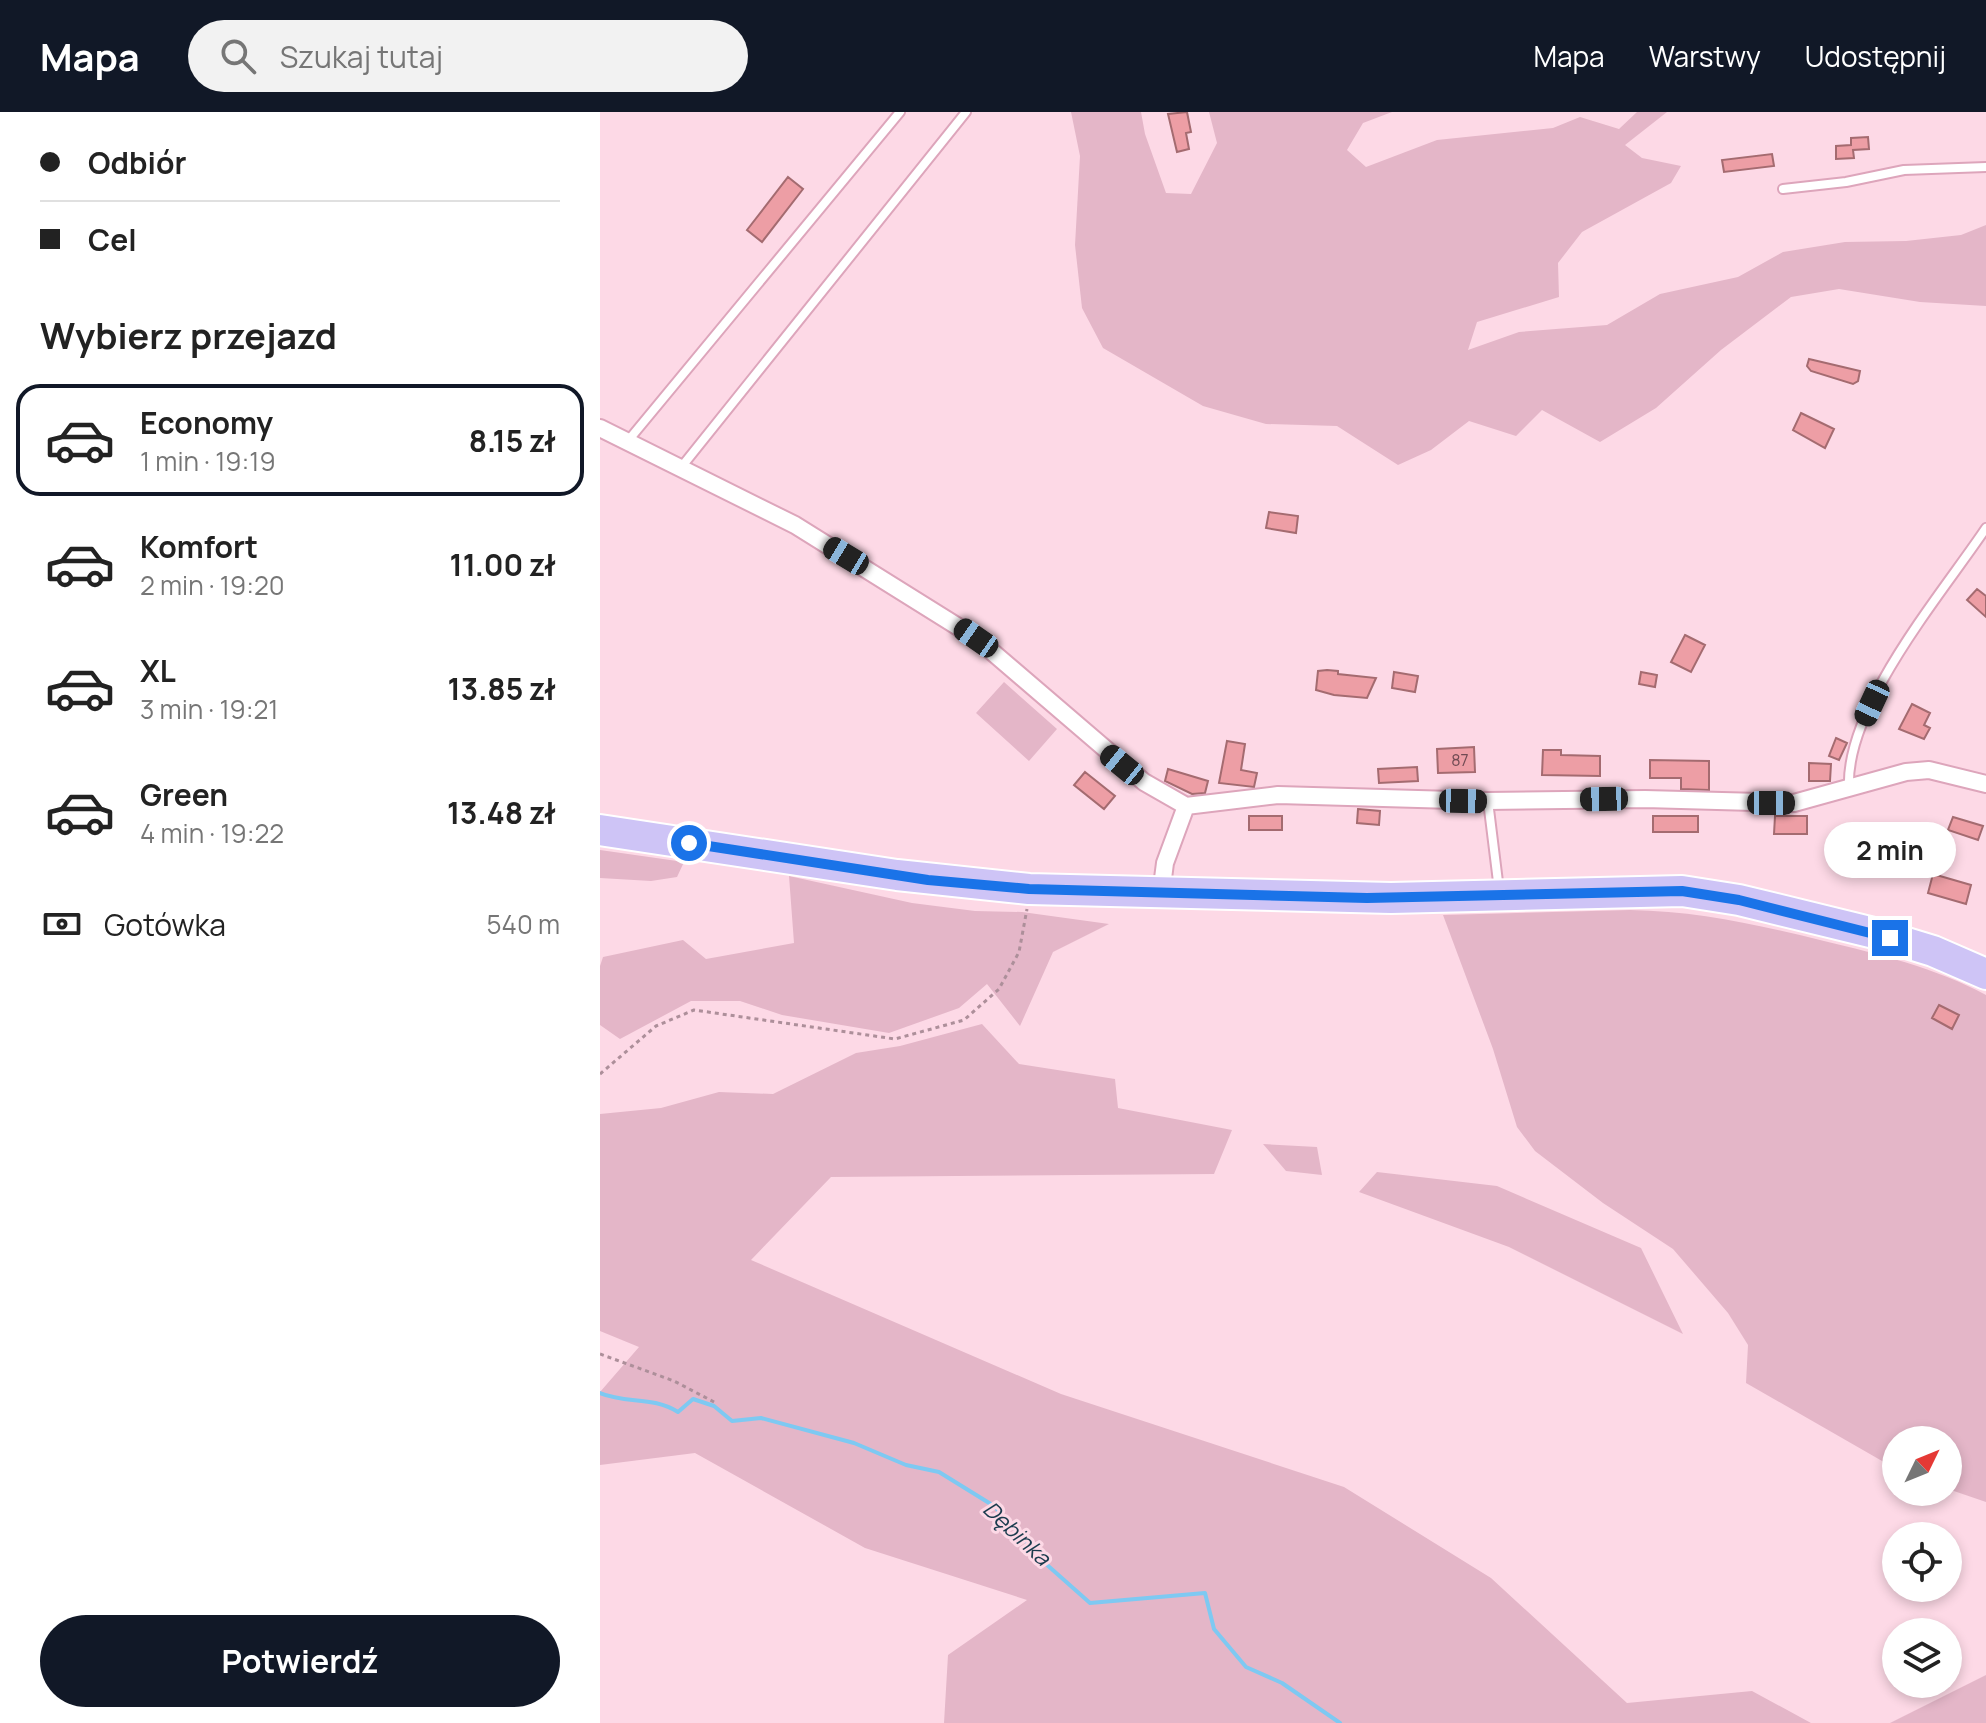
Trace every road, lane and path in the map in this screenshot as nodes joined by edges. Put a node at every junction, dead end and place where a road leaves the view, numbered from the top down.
1 (900, 112) edge
2 (966, 112) edge
3 (1986, 167) edge
4 (1783, 189) dead end
5 (600, 428) edge
6 (627, 442) junction
7 (679, 470) junction
8 (1986, 528) edge
9 (1986, 784) edge
10 (1849, 789) junction
11 (1488, 801) junction
12 (1186, 806) junction
13 (600, 830) edge
14 (1029, 889) junction
15 (1161, 894) junction
16 (1499, 895) junction
17 (1986, 974) edge
18 (600, 1074) edge
19 (600, 1354) edge
20 (716, 1403) dead end

1 - 6 lane
2 - 7 lane
3 - 4 lane
5 - 6 street
6 - 7 street
7 - 12 street
8 - 10 lane
9 - 10 street
10 - 11 street
11 - 12 street
11 - 16 lane
12 - 15 street
13 - 14 highway
14 - 15 highway
14 - 18 path
15 - 16 highway
16 - 17 highway
19 - 20 path

